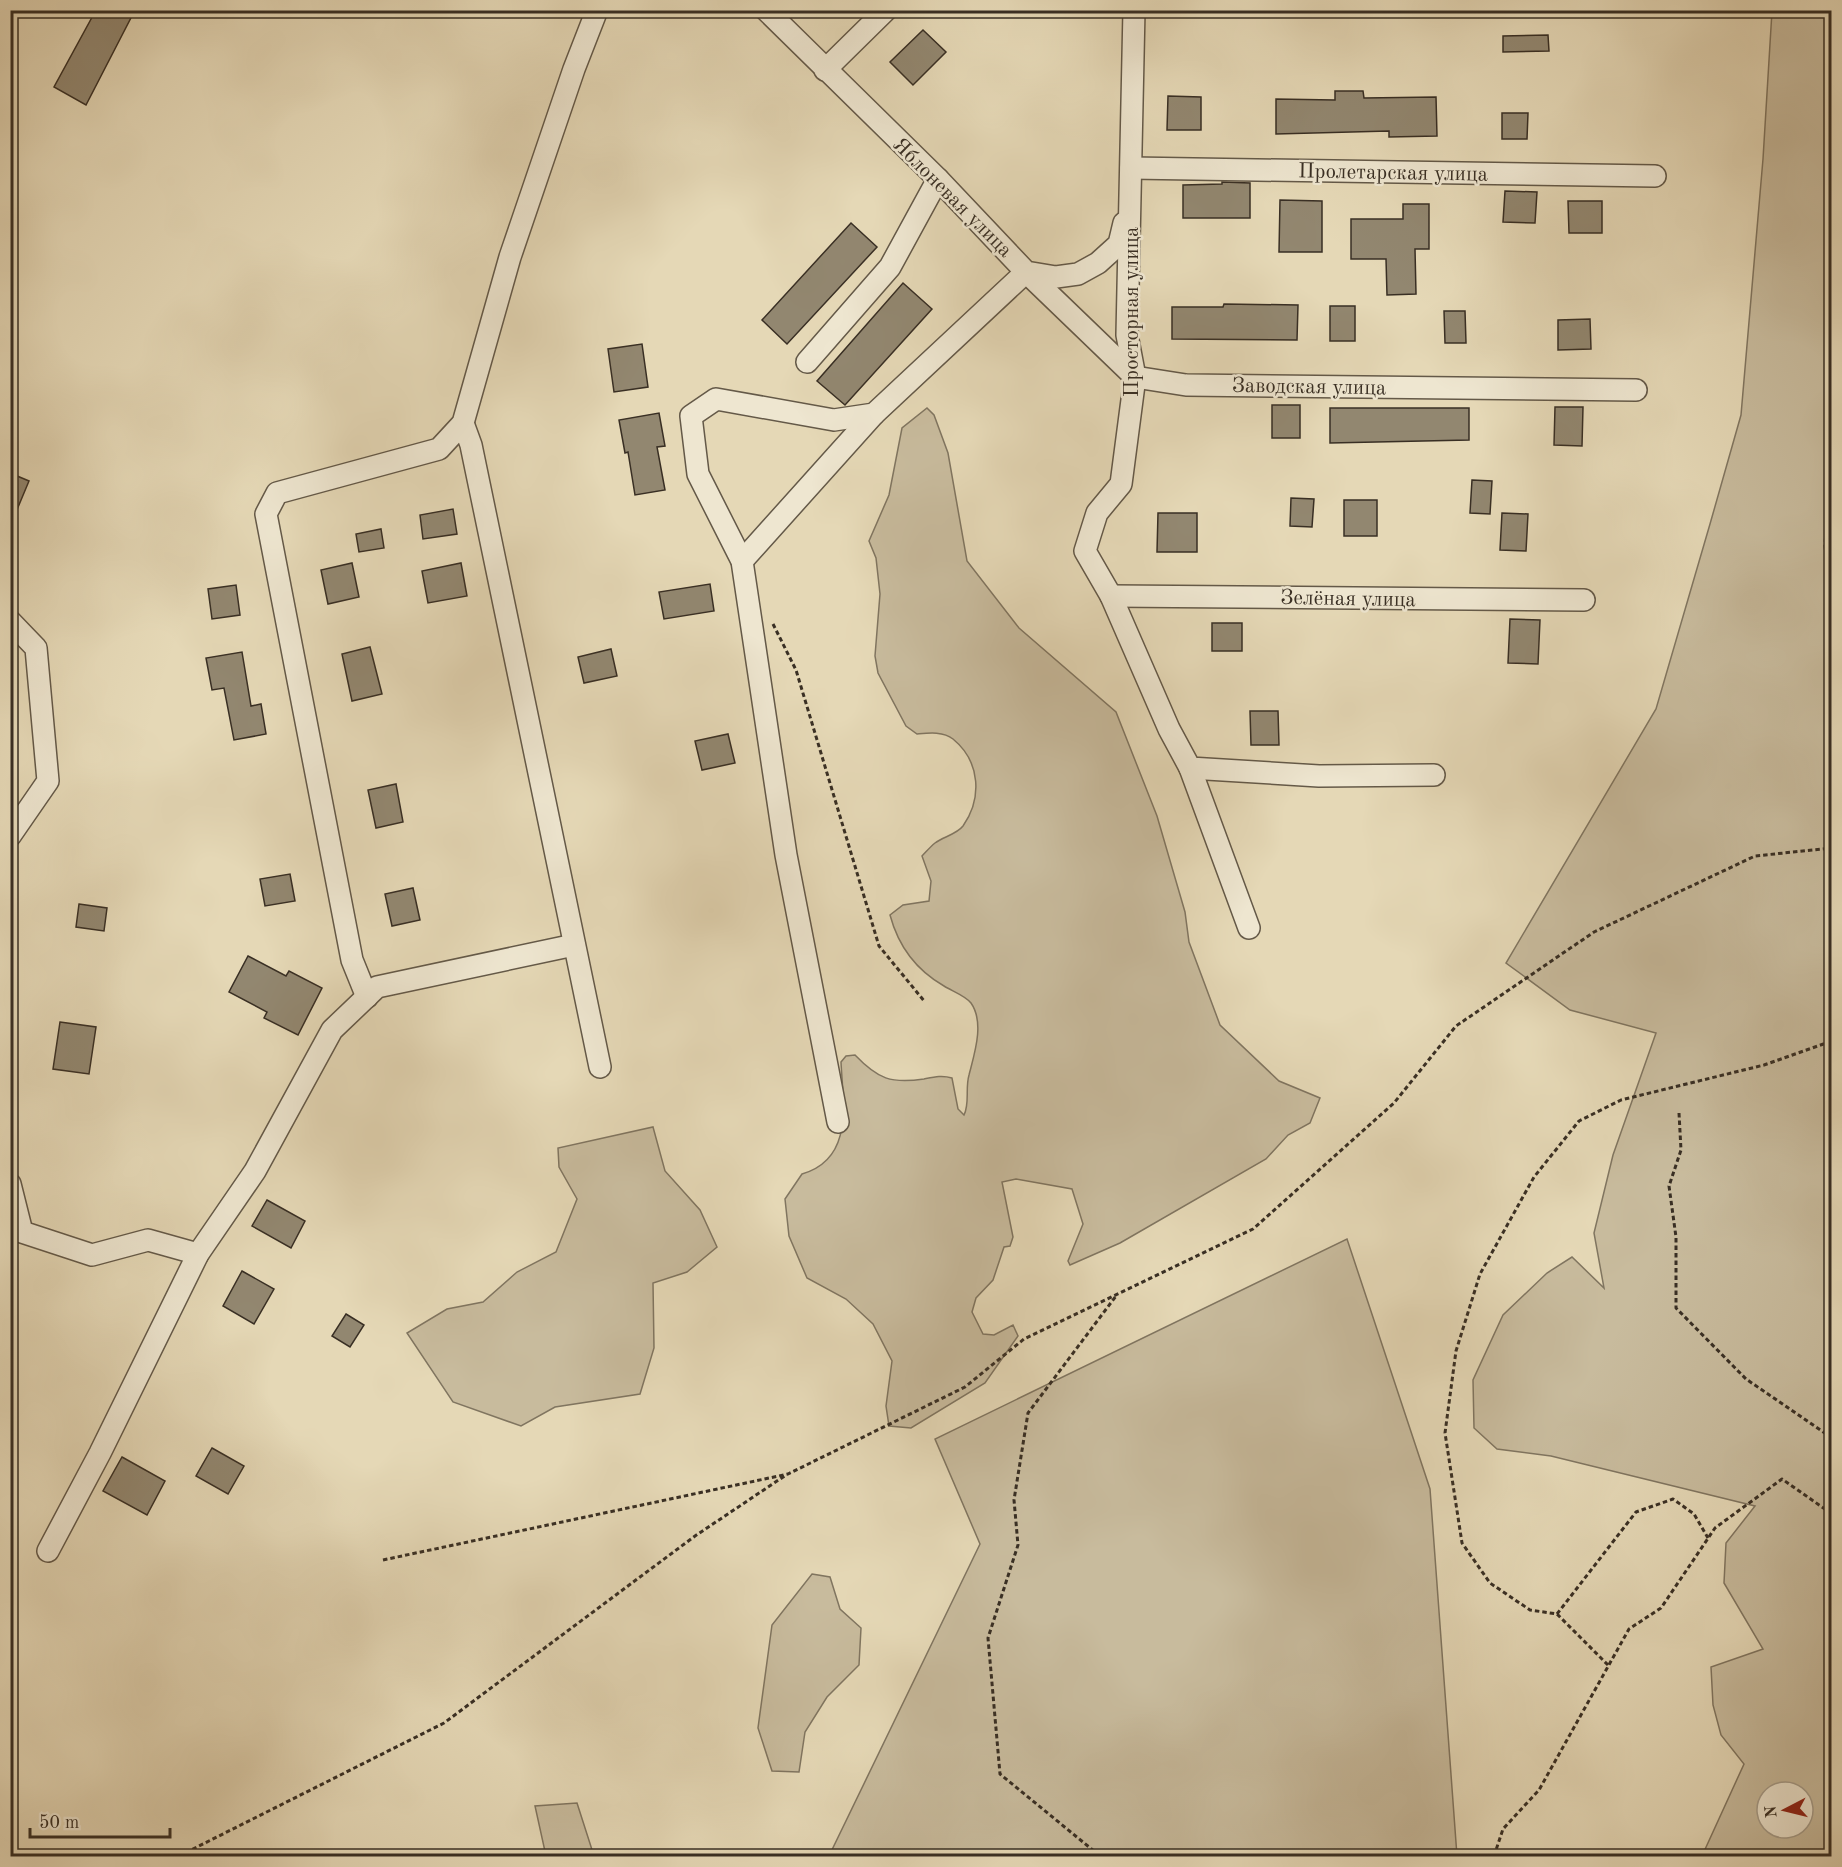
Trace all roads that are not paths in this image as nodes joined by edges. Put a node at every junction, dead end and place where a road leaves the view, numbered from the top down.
1 (597, 10) edge
2 (766, 10) edge
3 (886, 10) edge
4 (1134, 10) edge
5 (825, 70) junction
6 (1131, 168) junction
7 (1655, 176) dead end
8 (938, 179) junction
9 (1131, 190) junction
10 (1026, 272) junction
11 (807, 362) dead end
12 (1135, 377) junction
13 (1635, 390) dead end
14 (874, 414) junction
15 (464, 423) junction
16 (742, 561) junction
17 (1112, 596) junction
18 (1584, 600) dead end
19 (10, 621) edge
20 (1190, 768) junction
21 (1434, 775) dead end
22 (10, 836) edge
23 (1250, 928) dead end
24 (574, 945) junction
25 (367, 997) junction
26 (600, 1067) dead end
27 (838, 1122) dead end
28 (10, 1184) edge
29 (198, 1254) junction
30 (48, 1551) dead end

1 - 15 street
2 - 5 street, Яблоневая улица
3 - 5 street
4 - 6 street, Просторная улица
5 - 8 street, Яблоневая улица
6 - 7 street, Пролетарская улица
6 - 9 street, Просторная улица
8 - 10 street, Яблоневая улица
8 - 11 street
9 - 10 street, Яблоневая улица
9 - 12 street, Просторная улица
10 - 12 street
10 - 14 street
12 - 13 street, Заводская улица
12 - 17 street, Просторная улица
14 - 16 street
14 - 16 street
15 - 24 street
15 - 25 street
16 - 27 street
17 - 18 street, Зелёная улица
17 - 20 street, Просторная улица
19 - 22 street
20 - 21 street
20 - 23 street, Просторная улица
24 - 25 street
24 - 26 street
25 - 29 street
28 - 29 street
29 - 30 street

